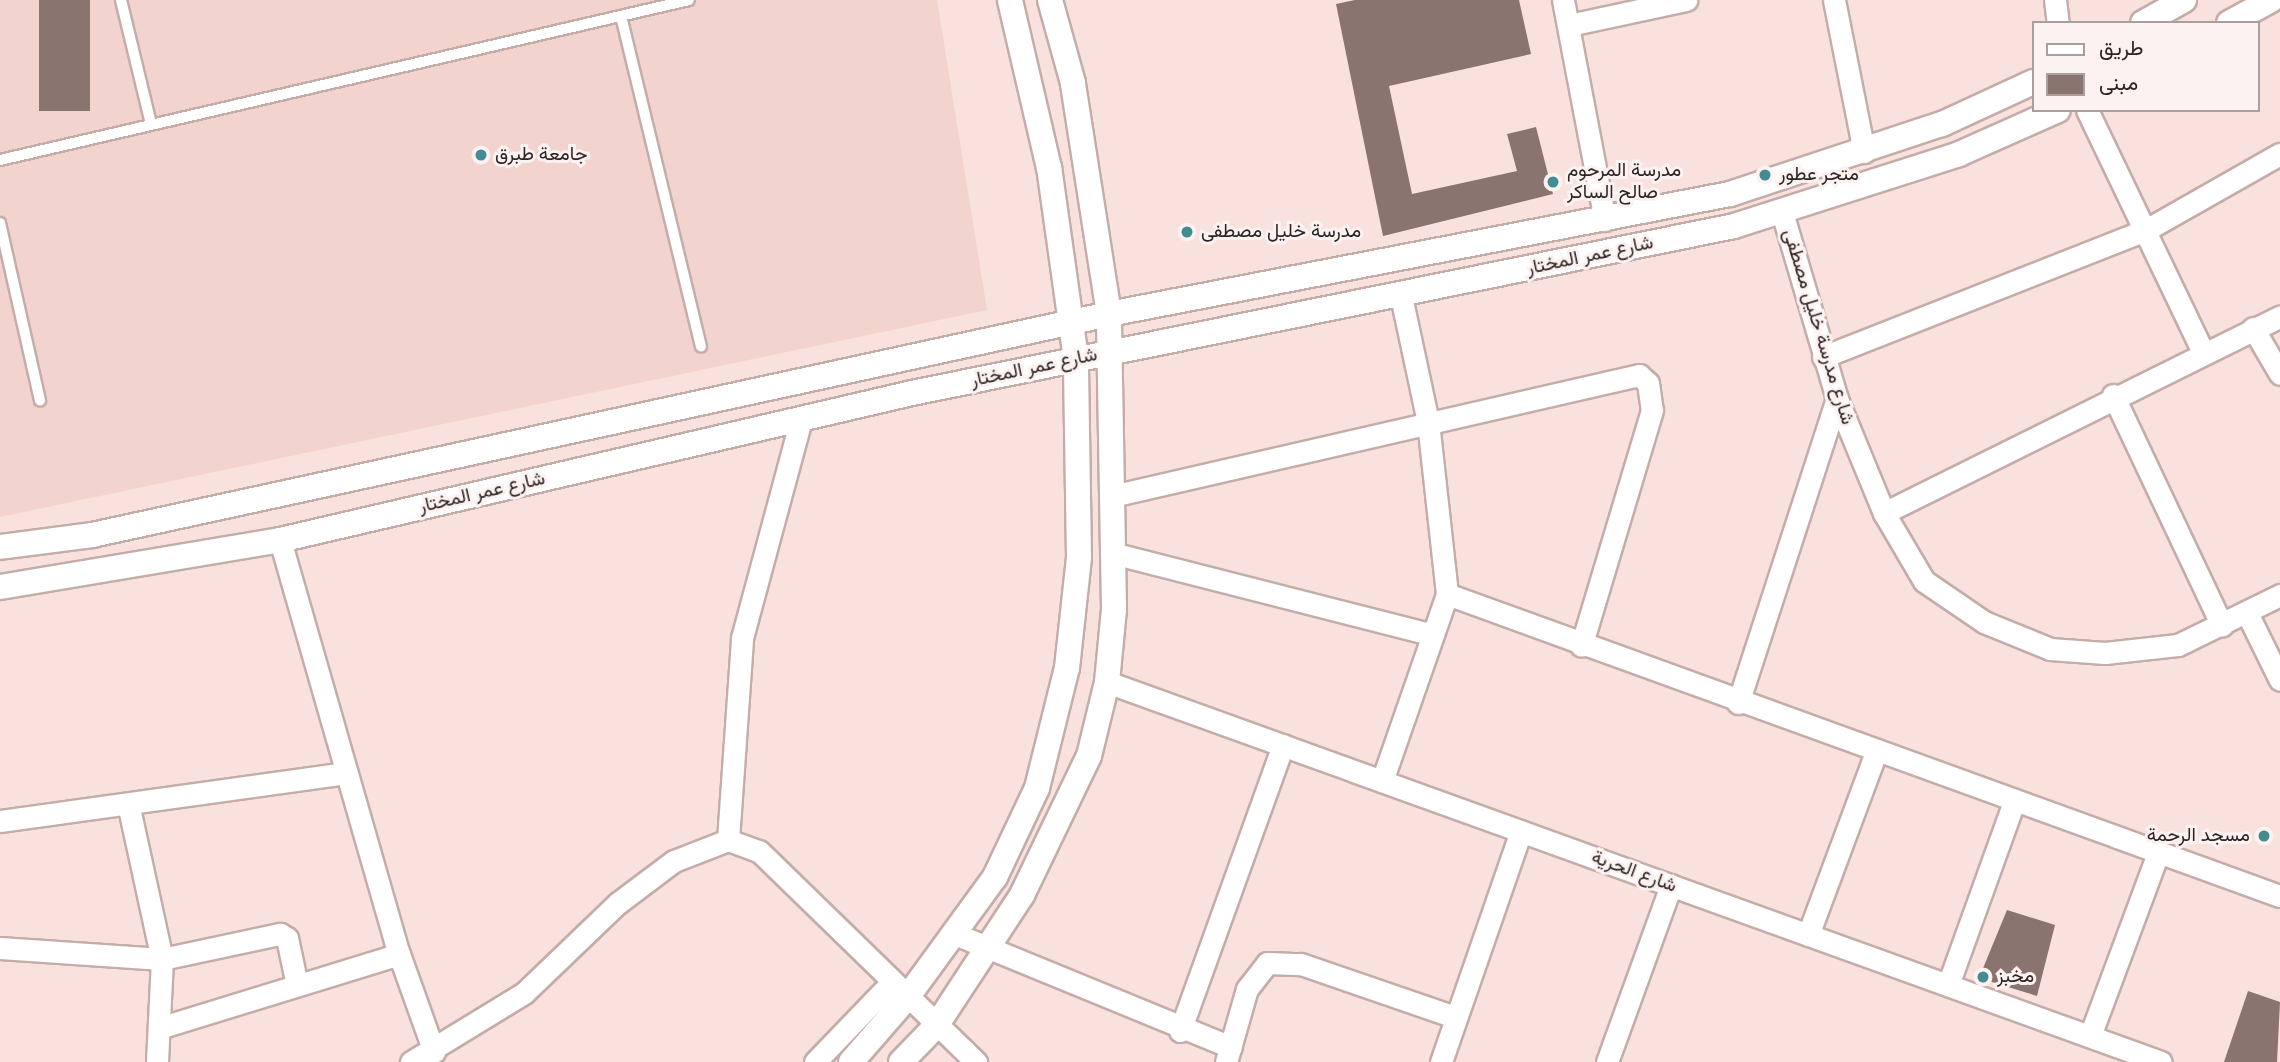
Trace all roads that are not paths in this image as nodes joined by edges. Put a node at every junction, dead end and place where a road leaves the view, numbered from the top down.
1 (121, 0) edge
2 (689, 0) edge
3 (1010, 0) edge
4 (1050, 0) edge
5 (1563, 0) edge
6 (1686, 0) edge
7 (1833, 0) edge
8 (2055, 0) edge
9 (2184, 0) edge
10 (2271, 0) edge
11 (648, 5) edge
12 (621, 16) junction
13 (2058, 21) edge
14 (2147, 21) edge
15 (2233, 21) edge
16 (1569, 25) junction
17 (2032, 82) edge
18 (2054, 112) edge
19 (2088, 112) edge
20 (151, 124) junction
21 (1864, 152) junction
22 (2280, 154) edge
23 (0, 160) edge
24 (1782, 212) junction
25 (1605, 220) junction
26 (0, 223) edge
27 (2146, 230) junction
28 (1401, 296) junction
29 (1109, 314) junction
30 (2280, 316) edge
31 (1070, 322) junction
32 (2253, 328) junction
33 (701, 346) dead end
34 (1111, 351) junction
35 (2203, 352) junction
36 (1823, 357) junction
37 (1076, 359) junction
38 (2280, 374) edge
39 (2113, 395) junction
40 (1837, 399) junction
41 (40, 401) dead end
42 (801, 419) junction
43 (1428, 422) junction
44 (1112, 496) junction
45 (1884, 513) junction
46 (280, 540) junction
47 (0, 547) edge
48 (1112, 553) junction
49 (0, 587) edge
50 (1447, 594) junction
51 (2280, 595) edge
52 (2248, 615) junction
53 (2222, 626) junction
54 (1433, 635) junction
55 (1581, 646) junction
56 (2280, 680) edge
57 (1108, 682) junction
58 (1738, 703) junction
59 (1283, 745) junction
60 (1876, 752) junction
61 (345, 773) junction
62 (1381, 781) junction
63 (2014, 803) junction
64 (128, 807) junction
65 (0, 821) edge
66 (1521, 831) junction
67 (728, 839) junction
68 (2158, 853) junction
69 (1671, 885) junction
70 (2280, 896) edge
71 (955, 934) junction
72 (1808, 935) junction
73 (0, 948) edge
74 (986, 948) junction
75 (399, 954) junction
76 (162, 959) junction
77 (297, 985) junction
78 (1948, 985) junction
79 (898, 991) junction
80 (1455, 1017) junction
81 (936, 1026) junction
82 (159, 1028) junction
83 (1180, 1031) junction
84 (2090, 1036) junction
85 (434, 1052) junction
86 (1229, 1054) edge
87 (157, 1062) edge
88 (411, 1062) edge
89 (815, 1062) edge
90 (851, 1062) edge
91 (901, 1062) edge
92 (976, 1062) edge
93 (1441, 1062) edge
94 (1607, 1062) edge
95 (2161, 1062) edge

1 - 20 lane
2 - 11 lane
3 - 31 street
4 - 29 street
5 - 16 street
6 - 16 street
7 - 21 street
8 - 13 street
9 - 14 street
10 - 15 street
11 - 12 lane
12 - 20 lane
12 - 33 lane
16 - 25 street
17 - 21 street, شارع عمر المختار
18 - 24 street, شارع عمر المختار
19 - 27 street
20 - 23 lane
21 - 25 street, شارع عمر المختار
22 - 27 street
24 - 28 street, شارع عمر المختار
24 - 36 street, شارع مدرسة خليل مصطفى
25 - 29 street, شارع عمر المختار
26 - 41 lane
27 - 35 street
27 - 36 street
28 - 34 street, شارع عمر المختار
28 - 43 street
29 - 31 street, شارع عمر المختار
29 - 34 street
30 - 32 street
31 - 37 street
31 - 47 street, شارع عمر المختار
32 - 35 street
32 - 38 street
34 - 37 street, شارع عمر المختار
34 - 44 street
35 - 39 street
36 - 40 street, شارع مدرسة خليل مصطفى
37 - 42 street, شارع عمر المختار
37 - 71 street
39 - 45 street
39 - 53 street
40 - 45 street, شارع مدرسة خليل مصطفى
40 - 58 street
42 - 46 street, شارع عمر المختار
42 - 67 street
43 - 44 street
43 - 50 street
43 - 55 street
44 - 48 street
45 - 53 street, شارع مدرسة خليل مصطفى
46 - 49 street, شارع عمر المختار
46 - 61 street
48 - 54 street
48 - 57 street
50 - 54 street
50 - 55 street
51 - 52 street, شارع مدرسة خليل مصطفى
52 - 53 street, شارع مدرسة خليل مصطفى
52 - 56 street
54 - 62 street
55 - 58 street
57 - 59 street, شارع الحرية
57 - 74 street
58 - 60 street
59 - 62 street, شارع الحرية
59 - 83 street
60 - 63 street
60 - 72 street
61 - 64 street
61 - 75 street
62 - 66 street, شارع الحرية
63 - 68 street
63 - 78 street
64 - 65 street
64 - 76 street
66 - 69 street, شارع الحرية
66 - 80 street
67 - 79 street
67 - 85 street
68 - 70 street
68 - 84 street
69 - 72 street, شارع الحرية
69 - 94 street
71 - 74 street
71 - 79 street
72 - 78 street, شارع الحرية
73 - 76 street
74 - 81 street
74 - 83 street
75 - 77 street
75 - 85 street
76 - 77 street
76 - 82 street
77 - 82 street
78 - 84 street, شارع الحرية
79 - 81 street
79 - 89 street
79 - 90 street
80 - 86 street
80 - 93 street
81 - 91 street
81 - 92 street
82 - 87 street
83 - 86 street
84 - 95 street, شارع الحرية
85 - 88 street

